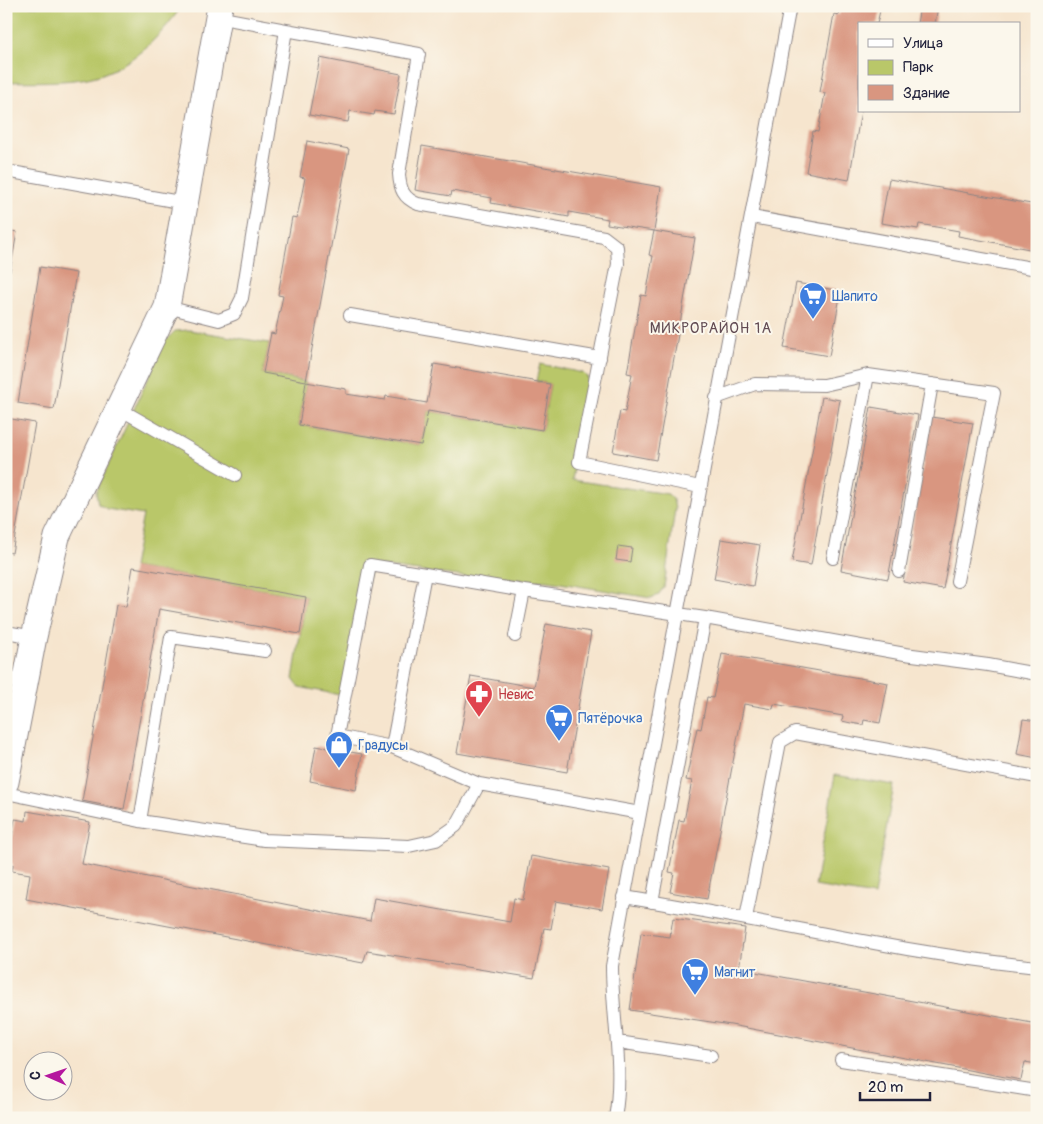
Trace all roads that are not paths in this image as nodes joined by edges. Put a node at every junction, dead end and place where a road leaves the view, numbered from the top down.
1 (790, 6) edge
2 (218, 12) edge
3 (286, 30) junction
4 (6, 171) edge
5 (185, 203) junction
6 (752, 218) junction
7 (1037, 269) edge
8 (167, 307) junction
9 (350, 315) dead end
10 (600, 358) junction
11 (868, 374) junction
12 (932, 384) junction
13 (716, 398) junction
14 (118, 408) junction
15 (235, 475) dead end
16 (700, 487) junction
17 (833, 558) dead end
18 (899, 571) dead end
19 (425, 574) junction
20 (957, 582) dead end
21 (524, 591) junction
22 (679, 614) junction
23 (705, 618) junction
24 (6, 632) edge
25 (515, 636) dead end
26 (34, 637) junction
27 (265, 651) dead end
28 (1037, 674) edge
29 (16, 680) edge
30 (392, 747) junction
31 (1037, 777) edge
32 (6, 782) edge
33 (480, 784) junction
34 (6, 793) edge
35 (640, 813) junction
36 (140, 821) junction
37 (624, 897) junction
38 (652, 902) junction
39 (746, 918) junction
40 (1037, 967) edge
41 (618, 1042) junction
42 (711, 1056) dead end
43 (841, 1060) dead end
44 (1037, 1091) edge
45 (615, 1118) edge

1 - 6 lane
2 - 3 lane
2 - 5 street
3 - 8 lane
3 - 10 lane
4 - 5 lane
5 - 8 street
6 - 7 lane
6 - 13 lane
8 - 14 street
9 - 10 lane
10 - 16 lane
11 - 12 lane
11 - 13 lane
11 - 17 lane
12 - 18 lane
12 - 20 lane
13 - 16 lane
14 - 15 lane
14 - 26 street
16 - 22 lane
19 - 21 lane
19 - 30 lane
19 - 30 lane
21 - 22 lane
21 - 25 lane
22 - 23 lane
22 - 35 lane
23 - 28 lane
23 - 38 lane
24 - 26 lane
26 - 29 street
27 - 36 lane
29 - 32 street
30 - 33 lane
31 - 39 lane
33 - 35 lane
33 - 36 lane
34 - 36 lane
35 - 37 lane
37 - 38 lane
37 - 41 lane
38 - 39 lane
39 - 40 lane
41 - 42 lane
41 - 45 lane
43 - 44 lane

